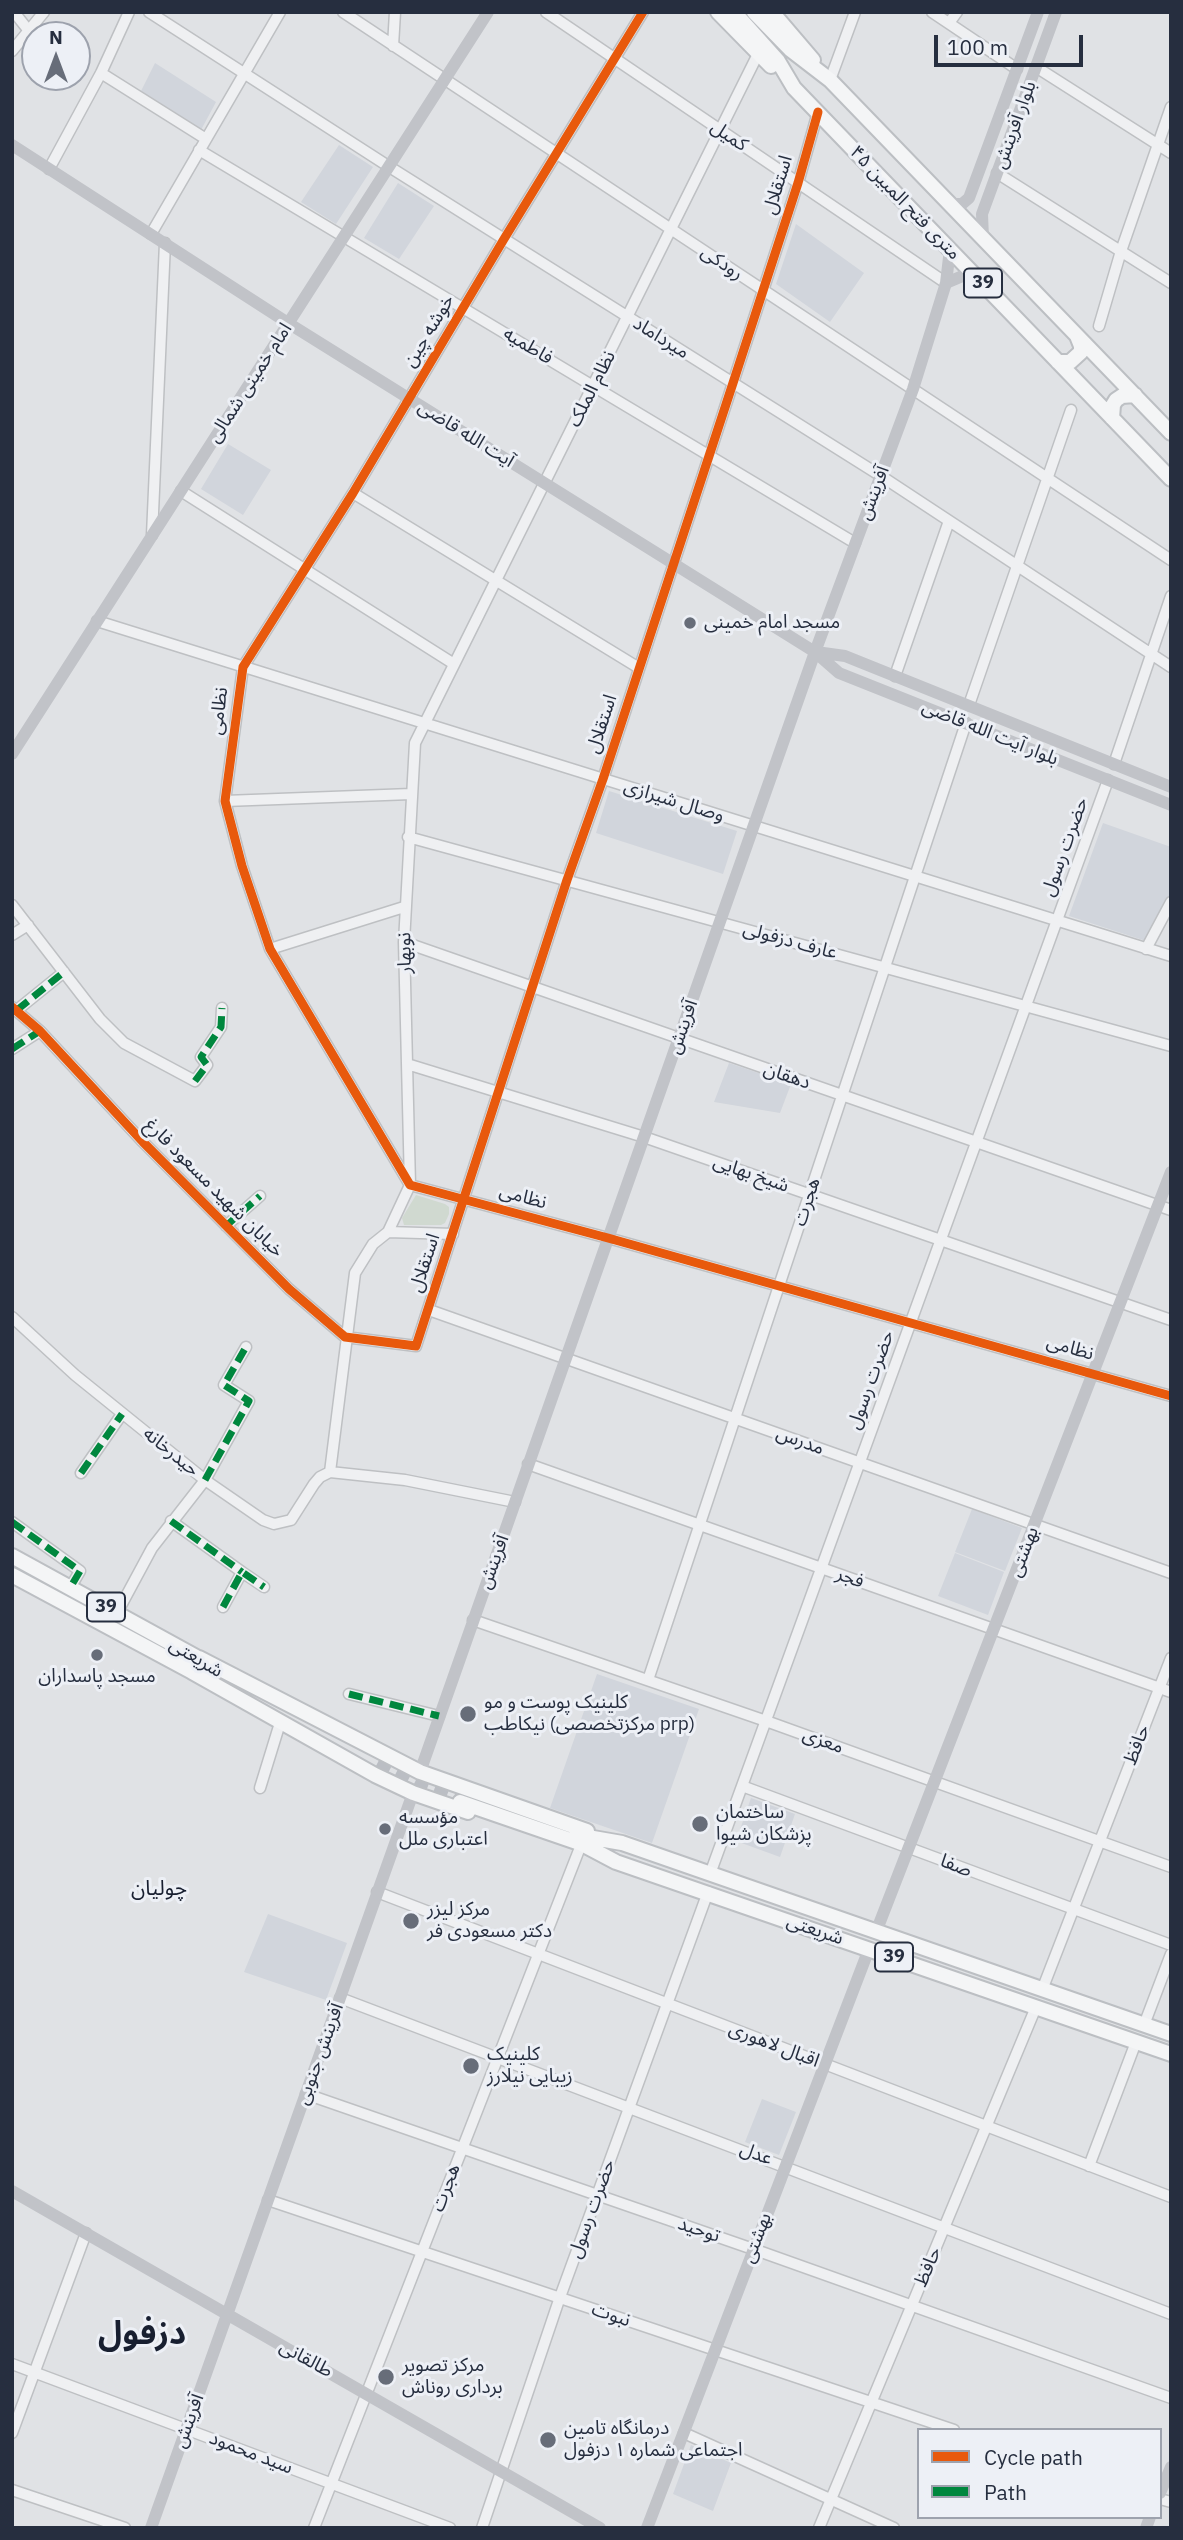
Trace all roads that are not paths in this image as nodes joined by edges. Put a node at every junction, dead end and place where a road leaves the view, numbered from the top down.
1 (129, 12) edge
2 (149, 12) edge
3 (280, 12) edge
4 (343, 12) edge
5 (395, 12) edge
6 (488, 12) edge
7 (546, 12) edge
8 (643, 12) edge
9 (718, 12) edge
10 (734, 12) edge
11 (754, 12) edge
12 (855, 12) edge
13 (932, 12) edge
14 (957, 12) edge
15 (1038, 12) edge
16 (1056, 12) edge
17 (777, 14) edge
18 (949, 23) junction
19 (393, 46) junction
20 (758, 54) junction
21 (616, 60) junction
22 (1036, 67) junction
23 (1017, 69) junction
24 (101, 73) junction
25 (244, 74) junction
26 (445, 80) junction
27 (830, 80) junction
28 (794, 88) junction
29 (1171, 107) edge
30 (818, 112) junction
31 (721, 131) junction
32 (206, 139) junction
33 (12, 145) edge
34 (1158, 145) junction
35 (200, 150) junction
36 (1171, 153) edge
37 (557, 154) junction
38 (388, 166) junction
39 (49, 169) junction
40 (997, 173) junction
41 (798, 183) junction
42 (969, 198) junction
43 (945, 199) junction
44 (984, 208) junction
45 (671, 230) junction
46 (151, 234) junction
47 (343, 236) junction
48 (983, 238) junction
49 (504, 239) junction
50 (165, 243) junction
51 (950, 249) junction
52 (1121, 251) junction
53 (972, 272) junction
54 (946, 283) junction
55 (1171, 283) edge
56 (763, 290) junction
57 (463, 308) junction
58 (628, 317) junction
59 (288, 323) junction
60 (1099, 326) dead end
61 (1076, 335) junction
62 (1058, 362) junction
63 (733, 383) junction
64 (594, 385) junction
65 (913, 389) junction
66 (1135, 396) junction
67 (409, 399) junction
68 (1071, 410) dead end
69 (1112, 418) junction
70 (1171, 433) edge
71 (709, 454) junction
72 (881, 476) junction
73 (1048, 479) junction
74 (1171, 479) edge
75 (544, 483) junction
76 (181, 491) junction
77 (353, 493) junction
78 (948, 521) junction
79 (152, 535) junction
80 (855, 543) junction
81 (1171, 560) edge
82 (673, 564) junction
83 (1018, 565) junction
84 (304, 569) junction
85 (496, 581) junction
86 (1171, 596) edge
87 (97, 621) junction
88 (816, 652) junction
89 (1150, 654) junction
90 (454, 664) junction
91 (243, 667) junction
92 (1171, 667) edge
93 (639, 668) junction
94 (895, 676) junction
95 (969, 705) junction
96 (424, 723) junction
97 (965, 723) junction
98 (12, 754) edge
99 (1114, 764) junction
100 (603, 779) junction
101 (1108, 780) junction
102 (1171, 787) edge
103 (411, 794) junction
104 (225, 801) junction
105 (1171, 805) edge
106 (754, 826) junction
107 (408, 837) junction
108 (915, 876) junction
109 (567, 880) junction
110 (1171, 902) edge
111 (12, 905) edge
112 (404, 907) junction
113 (1057, 921) junction
114 (720, 922) junction
115 (28, 925) junction
116 (12, 935) edge
117 (404, 942) junction
118 (270, 949) junction
119 (1146, 949) junction
120 (1171, 956) edge
121 (885, 967) junction
122 (64, 972) junction
123 (533, 987) junction
124 (1026, 1006) junction
125 (15, 1008) edge
126 (222, 1008) dead end
127 (40, 1031) junction
128 (679, 1038) junction
129 (1171, 1046) edge
130 (12, 1049) edge
131 (407, 1064) junction
132 (498, 1093) junction
133 (842, 1095) junction
134 (644, 1137) junction
135 (976, 1142) junction
136 (1171, 1172) edge
137 (410, 1185) junction
138 (809, 1195) junction
139 (260, 1196) dead end
140 (464, 1199) junction
141 (1164, 1207) edge
142 (226, 1226) junction
143 (388, 1232) junction
144 (453, 1234) junction
145 (608, 1238) junction
146 (940, 1240) junction
147 (779, 1285) junction
148 (1120, 1303) junction
149 (429, 1310) junction
150 (12, 1317) edge
151 (1171, 1320) edge
152 (911, 1322) junction
153 (345, 1337) junction
154 (246, 1347) dead end
155 (566, 1358) junction
156 (1093, 1373) junction
157 (1171, 1396) edge
158 (122, 1414) junction
159 (735, 1418) junction
160 (860, 1462) junction
161 (528, 1464) junction
162 (330, 1472) junction
163 (81, 1473) dead end
164 (205, 1480) junction
165 (515, 1502) junction
166 (171, 1521) junction
167 (12, 1522) edge
168 (1034, 1524) junction
169 (700, 1525) junction
170 (12, 1556) edge
171 (822, 1567) junction
172 (242, 1572) junction
173 (1171, 1573) edge
174 (12, 1575) edge
175 (264, 1587) dead end
176 (71, 1588) junction
177 (223, 1607) dead end
178 (117, 1613) junction
179 (473, 1620) junction
180 (993, 1630) junction
181 (1171, 1658) edge
182 (192, 1672) junction
183 (648, 1680) junction
184 (1159, 1688) junction
185 (1171, 1692) edge
186 (349, 1694) dead end
187 (439, 1716) junction
188 (766, 1721) junction
189 (280, 1723) junction
190 (379, 1765) junction
191 (420, 1772) junction
192 (934, 1782) junction
193 (742, 1786) junction
194 (260, 1788) dead end
195 (413, 1793) junction
196 (460, 1799) junction
197 (1100, 1841) junction
198 (909, 1848) junction
199 (579, 1850) junction
200 (616, 1862) junction
201 (1171, 1867) edge
202 (710, 1874) junction
203 (377, 1892) junction
204 (708, 1892) junction
205 (1073, 1910) junction
206 (876, 1932) junction
207 (1171, 1945) edge
208 (869, 1949) junction
209 (537, 1954) junction
210 (1171, 1954) edge
211 (1042, 1990) junction
212 (340, 1998) junction
213 (667, 2004) junction
214 (1036, 2007) junction
215 (1144, 2025) junction
216 (1171, 2034) edge
217 (1136, 2042) junction
218 (1171, 2054) edge
219 (497, 2057) junction
220 (825, 2065) junction
221 (306, 2094) junction
222 (629, 2107) junction
223 (987, 2127) junction
224 (461, 2148) junction
225 (785, 2165) junction
226 (1089, 2166) junction
227 (12, 2191) edge
228 (597, 2195) junction
229 (1171, 2197) edge
230 (268, 2200) junction
231 (945, 2227) junction
232 (86, 2233) junction
233 (752, 2249) junction
234 (421, 2251) junction
235 (560, 2298) junction
236 (912, 2306) junction
237 (1171, 2314) edge
238 (228, 2315) junction
239 (714, 2349) junction
240 (12, 2364) edge
241 (35, 2373) junction
242 (365, 2392) junction
243 (1171, 2398) edge
244 (872, 2402) junction
245 (948, 2428) edge
246 (186, 2429) junction
247 (684, 2432) junction
248 (12, 2433) edge
249 (1171, 2467) edge
250 (502, 2471) junction
251 (331, 2483) junction
252 (1162, 2488) edge
253 (12, 2490) edge
254 (831, 2499) junction
255 (125, 2528) edge
256 (151, 2528) edge
257 (314, 2528) edge
258 (450, 2528) edge
259 (482, 2528) edge
260 (600, 2528) edge
261 (647, 2528) edge
262 (819, 2528) edge
263 (894, 2528) edge

1 - 24 street
2 - 25 street, میرداماد
3 - 25 street
4 - 19 street, رودکی
5 - 19 street
6 - 26 main road, امام خمینی شمالی
7 - 21 street, کمیل
8 - 21 street, خوشه چین
9 - 20 main road
10 - 28 main road, ۴۵ متری فتح المبین / 39
11 - 27 main road, ۴۵ متری فتح المبین / 39
12 - 27 street
13 - 18 street
14 - 18 street
15 - 23 main road, بلوار آفرینش
16 - 22 main road, بلوار آفرینش
17 - 27 main road
18 - 23 street
19 - 26 street, رودکی
20 - 28 main road
20 - 31 street, نظام الملک
21 - 31 street, کمیل
21 - 37 street, خوشه چین
22 - 34 street
22 - 40 main road, بلوار آفرینش
23 - 42 main road, بلوار آفرینش
24 - 32 street
24 - 39 street
25 - 32 street
25 - 38 street, میرداماد
26 - 37 street, رودکی
26 - 38 main road, امام خمینی شمالی
27 - 43 main road, ۴۵ متری فتح المبین / 39
28 - 30 main road, ۴۵ متری فتح المبین / 39
29 - 34 street
30 - 41 street, استقلال
30 - 51 main road, ۴۵ متری فتح المبین / 39
31 - 41 street, کمیل
31 - 45 street, نظام الملک
32 - 35 street
33 - 39 main road, آیت الله قاضی
34 - 36 street
34 - 52 street
35 - 46 street
35 - 47 street, فاطمیه
37 - 45 street, رودکی
37 - 49 street, خوشه چین
38 - 47 main road, امام خمینی شمالی
38 - 49 street, میرداماد
39 - 46 main road, آیت الله قاضی
40 - 44 main road, بلوار آفرینش
40 - 52 street
41 - 54 street, کمیل
41 - 56 street, استقلال
42 - 43 main road
42 - 44 main road
43 - 48 main road, ۴۵ متری فتح المبین / 39
44 - 48 main road, بلوار آفرینش
45 - 56 street, رودکی
45 - 58 street, نظام الملک
46 - 50 main road, آیت الله قاضی
47 - 57 street, فاطمیه
47 - 59 main road, امام خمینی شمالی
48 - 61 main road, ۴۵ متری فتح المبین / 39
49 - 57 street, خوشه چین
49 - 58 street, میرداماد
50 - 59 main road, آیت الله قاضی
50 - 79 street
51 - 53 main road, ۴۵ متری فتح المبین / 39
51 - 54 main road, آفرینش
52 - 55 street
52 - 60 street
53 - 54 main road
53 - 62 main road, ۴۵ متری فتح المبین / 39
54 - 65 main road, آفرینش
56 - 63 street, استقلال
56 - 65 street, رودکی
57 - 64 street, فاطمیه
57 - 67 street, خوشه چین
58 - 63 street, میرداماد
58 - 64 street, نظام الملک
59 - 67 main road, آیت الله قاضی
59 - 76 main road, امام خمینی شمالی
61 - 62 main road
61 - 66 main road, ۴۵ متری فتح المبین / 39
62 - 69 main road, ۴۵ متری فتح المبین / 39
63 - 71 street, استقلال
63 - 72 street, میرداماد
64 - 71 street, فاطمیه
64 - 75 street, نظام الملک
65 - 72 main road, آفرینش
65 - 73 street, رودکی
66 - 69 main road
66 - 70 main road, ۴۵ متری فتح المبین / 39
67 - 75 main road, آیت الله قاضی
67 - 77 street, خوشه چین
68 - 73 street
69 - 74 main road, ۴۵ متری فتح المبین / 39
71 - 80 street, فاطمیه
71 - 82 street, استقلال
72 - 78 street, میرداماد
72 - 80 main road, آفرینش
73 - 81 street, رودکی
73 - 83 street
75 - 82 main road, آیت الله قاضی
75 - 85 street, نظام الملک
76 - 79 main road, امام خمینی شمالی
76 - 84 street
77 - 84 street, خوشه چین
77 - 85 street
78 - 83 street, میرداماد
78 - 94 street
79 - 87 main road, امام خمینی شمالی
80 - 88 main road, آفرینش
82 - 88 main road, آیت الله قاضی
82 - 93 street, استقلال
83 - 89 street, میرداماد
83 - 95 street
84 - 90 street
84 - 91 street, خوشه چین
85 - 90 street, نظام الملک
85 - 93 street
86 - 89 street
87 - 91 street, وصال شیرازی
87 - 98 main road, امام خمینی شمالی
88 - 94 main road, بلوار آیت الله قاضی
88 - 97 main road, بلوار آیت الله قاضی
88 - 106 main road, آفرینش
89 - 92 street, میرداماد
89 - 99 street
90 - 96 street, نظام الملک
91 - 96 street, وصال شیرازی
91 - 104 street, نظامی
93 - 100 street, استقلال
94 - 95 main road, بلوار آیت الله قاضی
95 - 99 main road, بلوار آیت الله قاضی
96 - 100 street, وصال شیرازی
96 - 103 street, نوبهار
97 - 101 main road, بلوار آیت الله قاضی
97 - 108 street, هجرت
99 - 101 main road
99 - 102 main road, بلوار آیت الله قاضی
100 - 106 street, وصال شیرازی
100 - 109 street, استقلال
101 - 105 main road, بلوار آیت الله قاضی
101 - 113 street, حضرت رسول
103 - 104 street
103 - 107 street, نوبهار
104 - 118 street, نظامی
106 - 108 street, وصال شیرازی
106 - 114 main road, آفرینش
107 - 109 street, عارف دزفولی
107 - 112 street, نوبهار
108 - 113 street, وصال شیرازی
108 - 121 street, هجرت
109 - 114 street, عارف دزفولی
109 - 123 street, استقلال
110 - 119 street
111 - 115 street
112 - 117 street, نوبهار
112 - 118 street
113 - 119 street, وصال شیرازی
113 - 124 street, حضرت رسول
114 - 121 street, عارف دزفولی
114 - 128 main road, آفرینش
115 - 116 street
115 - 122 street
117 - 123 street, دهقان
117 - 131 street, نوبهار
118 - 137 street, نظامی
119 - 120 street, وصال شیرازی
121 - 124 street, عارف دزفولی
121 - 133 street, هجرت
122 - 125 street
122 - 126 street
123 - 128 street, دهقان
123 - 132 street, استقلال
124 - 129 street, عارف دزفولی
124 - 135 street, حضرت رسول
125 - 127 street, خیابان شهید مسعود فارغ
127 - 130 street
127 - 142 street, خیابان شهید مسعود فارغ
128 - 133 street, دهقان
128 - 134 main road, آفرینش
131 - 132 street, شیخ بهایی
131 - 137 street, نوبهار
132 - 134 street, شیخ بهایی
132 - 140 street, استقلال
133 - 135 street, دهقان
133 - 138 street, هجرت
134 - 138 street, شیخ بهایی
134 - 145 main road, آفرینش
135 - 141 street, دهقان
135 - 146 street, حضرت رسول
136 - 141 main road, بهشتی
137 - 140 street, نظامی
137 - 143 street
138 - 146 street, شیخ بهایی
138 - 147 street, هجرت
139 - 142 street
140 - 144 street, استقلال
140 - 145 street, نظامی
141 - 148 main road, بهشتی
142 - 153 street, خیابان شهید مسعود فارغ
143 - 144 street
143 - 153 street
144 - 149 street, استقلال
145 - 147 street, نظامی
145 - 155 main road, آفرینش
146 - 148 street, شیخ بهایی
146 - 152 street, حضرت رسول
147 - 152 street, نظامی
147 - 159 street, هجرت
148 - 151 street, شیخ بهایی
148 - 156 main road, بهشتی
149 - 153 street, استقلال
149 - 155 street, مدرس
150 - 158 street, حیدرخانه
152 - 156 street, نظامی
152 - 160 street, حضرت رسول
153 - 162 street
154 - 164 street
155 - 159 street, مدرس
155 - 161 main road, آفرینش
156 - 157 street, نظامی
156 - 168 main road, بهشتی
158 - 163 street
158 - 164 street, حیدرخانه
159 - 160 street, مدرس
159 - 169 street, هجرت
160 - 168 street, مدرس
160 - 171 street, حضرت رسول
161 - 165 main road, آفرینش
161 - 169 street, فجر
162 - 164 street, حیدرخانه
162 - 165 street
164 - 166 street
165 - 179 main road, آفرینش
166 - 172 street
166 - 178 street
167 - 176 street
168 - 173 street, مدرس
168 - 180 main road, بهشتی
169 - 171 street, فجر
169 - 183 street, هجرت
170 - 176 main road, شریعتی / 39
171 - 180 street, فجر
171 - 188 street, حضرت رسول
172 - 175 street
172 - 177 street
174 - 182 main road, شریعتی / 39
176 - 178 main road, شریعتی / 39
178 - 190 main road, شریعتی / 39
179 - 183 street, معزی
179 - 187 main road, آفرینش
180 - 184 street, فجر
180 - 192 main road, بهشتی
181 - 184 street, حافظ
182 - 189 main road
182 - 190 main road, شریعتی / 39
183 - 188 street, معزی
184 - 185 street, فجر
184 - 197 street, حافظ
186 - 187 street
187 - 191 main road, آفرینش
188 - 192 street, معزی
188 - 193 street, حضرت رسول
189 - 190 main road
189 - 194 street
190 - 191 main road
190 - 195 main road
191 - 195 main road
191 - 196 main road
192 - 197 street, معزی
192 - 198 main road, بهشتی
193 - 198 street, صفا
193 - 202 street, حضرت رسول
195 - 196 main road
195 - 203 main road, آفرینش جنوبی
196 - 199 main road
196 - 200 main road, شریعتی / 39
196 - 202 main road, شریعتی / 39
197 - 201 street, معزی
197 - 205 street, حافظ
198 - 205 street, صفا
198 - 206 main road, بهشتی
199 - 200 main road
199 - 209 street, هجرت
200 - 204 main road, شریعتی / 39
202 - 206 main road, شریعتی / 39
203 - 209 street, اقبال لاهوری
203 - 212 main road, آفرینش جنوبی
204 - 208 main road, شریعتی / 39
204 - 213 street, حضرت رسول
205 - 207 street, صفا
205 - 211 street, حافظ
206 - 211 main road, شریعتی / 39
208 - 214 main road, شریعتی / 39
208 - 220 main road, بهشتی
209 - 213 street, اقبال لاهوری
209 - 219 street, هجرت
210 - 215 street
211 - 215 main road, شریعتی / 39
212 - 219 street, عدل
212 - 221 main road, آفرینش جنوبی
213 - 220 street, اقبال لاهوری
213 - 222 street, حضرت رسول
214 - 217 main road, شریعتی / 39
214 - 223 street, حافظ
215 - 216 main road, شریعتی / 39
217 - 218 main road, شریعتی / 39
217 - 226 street
219 - 222 street, عدل
219 - 224 street, هجرت
220 - 223 street, اقبال لاهوری
220 - 225 main road, بهشتی
221 - 224 street, توحید
221 - 230 main road, آفرینش جنوبی
222 - 225 street, عدل
222 - 228 street, حضرت رسول
223 - 226 street, اقبال لاهوری
223 - 231 street, حافظ
224 - 228 street, توحید
224 - 234 street, هجرت
225 - 231 street, عدل
225 - 233 main road, بهشتی
226 - 229 street, اقبال لاهوری
227 - 232 main road, طالقانی
228 - 233 street, توحید
228 - 235 street, حضرت رسول
230 - 234 street, نبوت
230 - 238 main road, آفرینش جنوبی
231 - 236 street, حافظ
231 - 237 street, عدل
232 - 238 main road, طالقانی
232 - 241 street
233 - 236 street, توحید
233 - 239 main road, بهشتی
234 - 235 street, نبوت
234 - 242 street, هجرت
235 - 239 street, نبوت
235 - 250 street, حضرت رسول
236 - 243 street, توحید
236 - 244 street, حافظ
238 - 242 main road, طالقانی
238 - 246 main road, آفرینش
239 - 244 street, نبوت
239 - 247 main road, بهشتی
240 - 241 street, سید محمود
241 - 246 street, سید محمود
241 - 248 street
242 - 250 main road, طالقانی
242 - 251 street, هجرت
244 - 245 street, نبوت
244 - 254 street, حافظ
246 - 251 street, سید محمود
246 - 256 main road, آفرینش
247 - 254 street
247 - 261 main road, بهشتی
249 - 252 main road
250 - 259 street, حضرت رسول
250 - 260 main road, طالقانی
251 - 257 street, هجرت
251 - 258 street, سید محمود
253 - 255 street
254 - 262 street, حافظ
254 - 263 street

